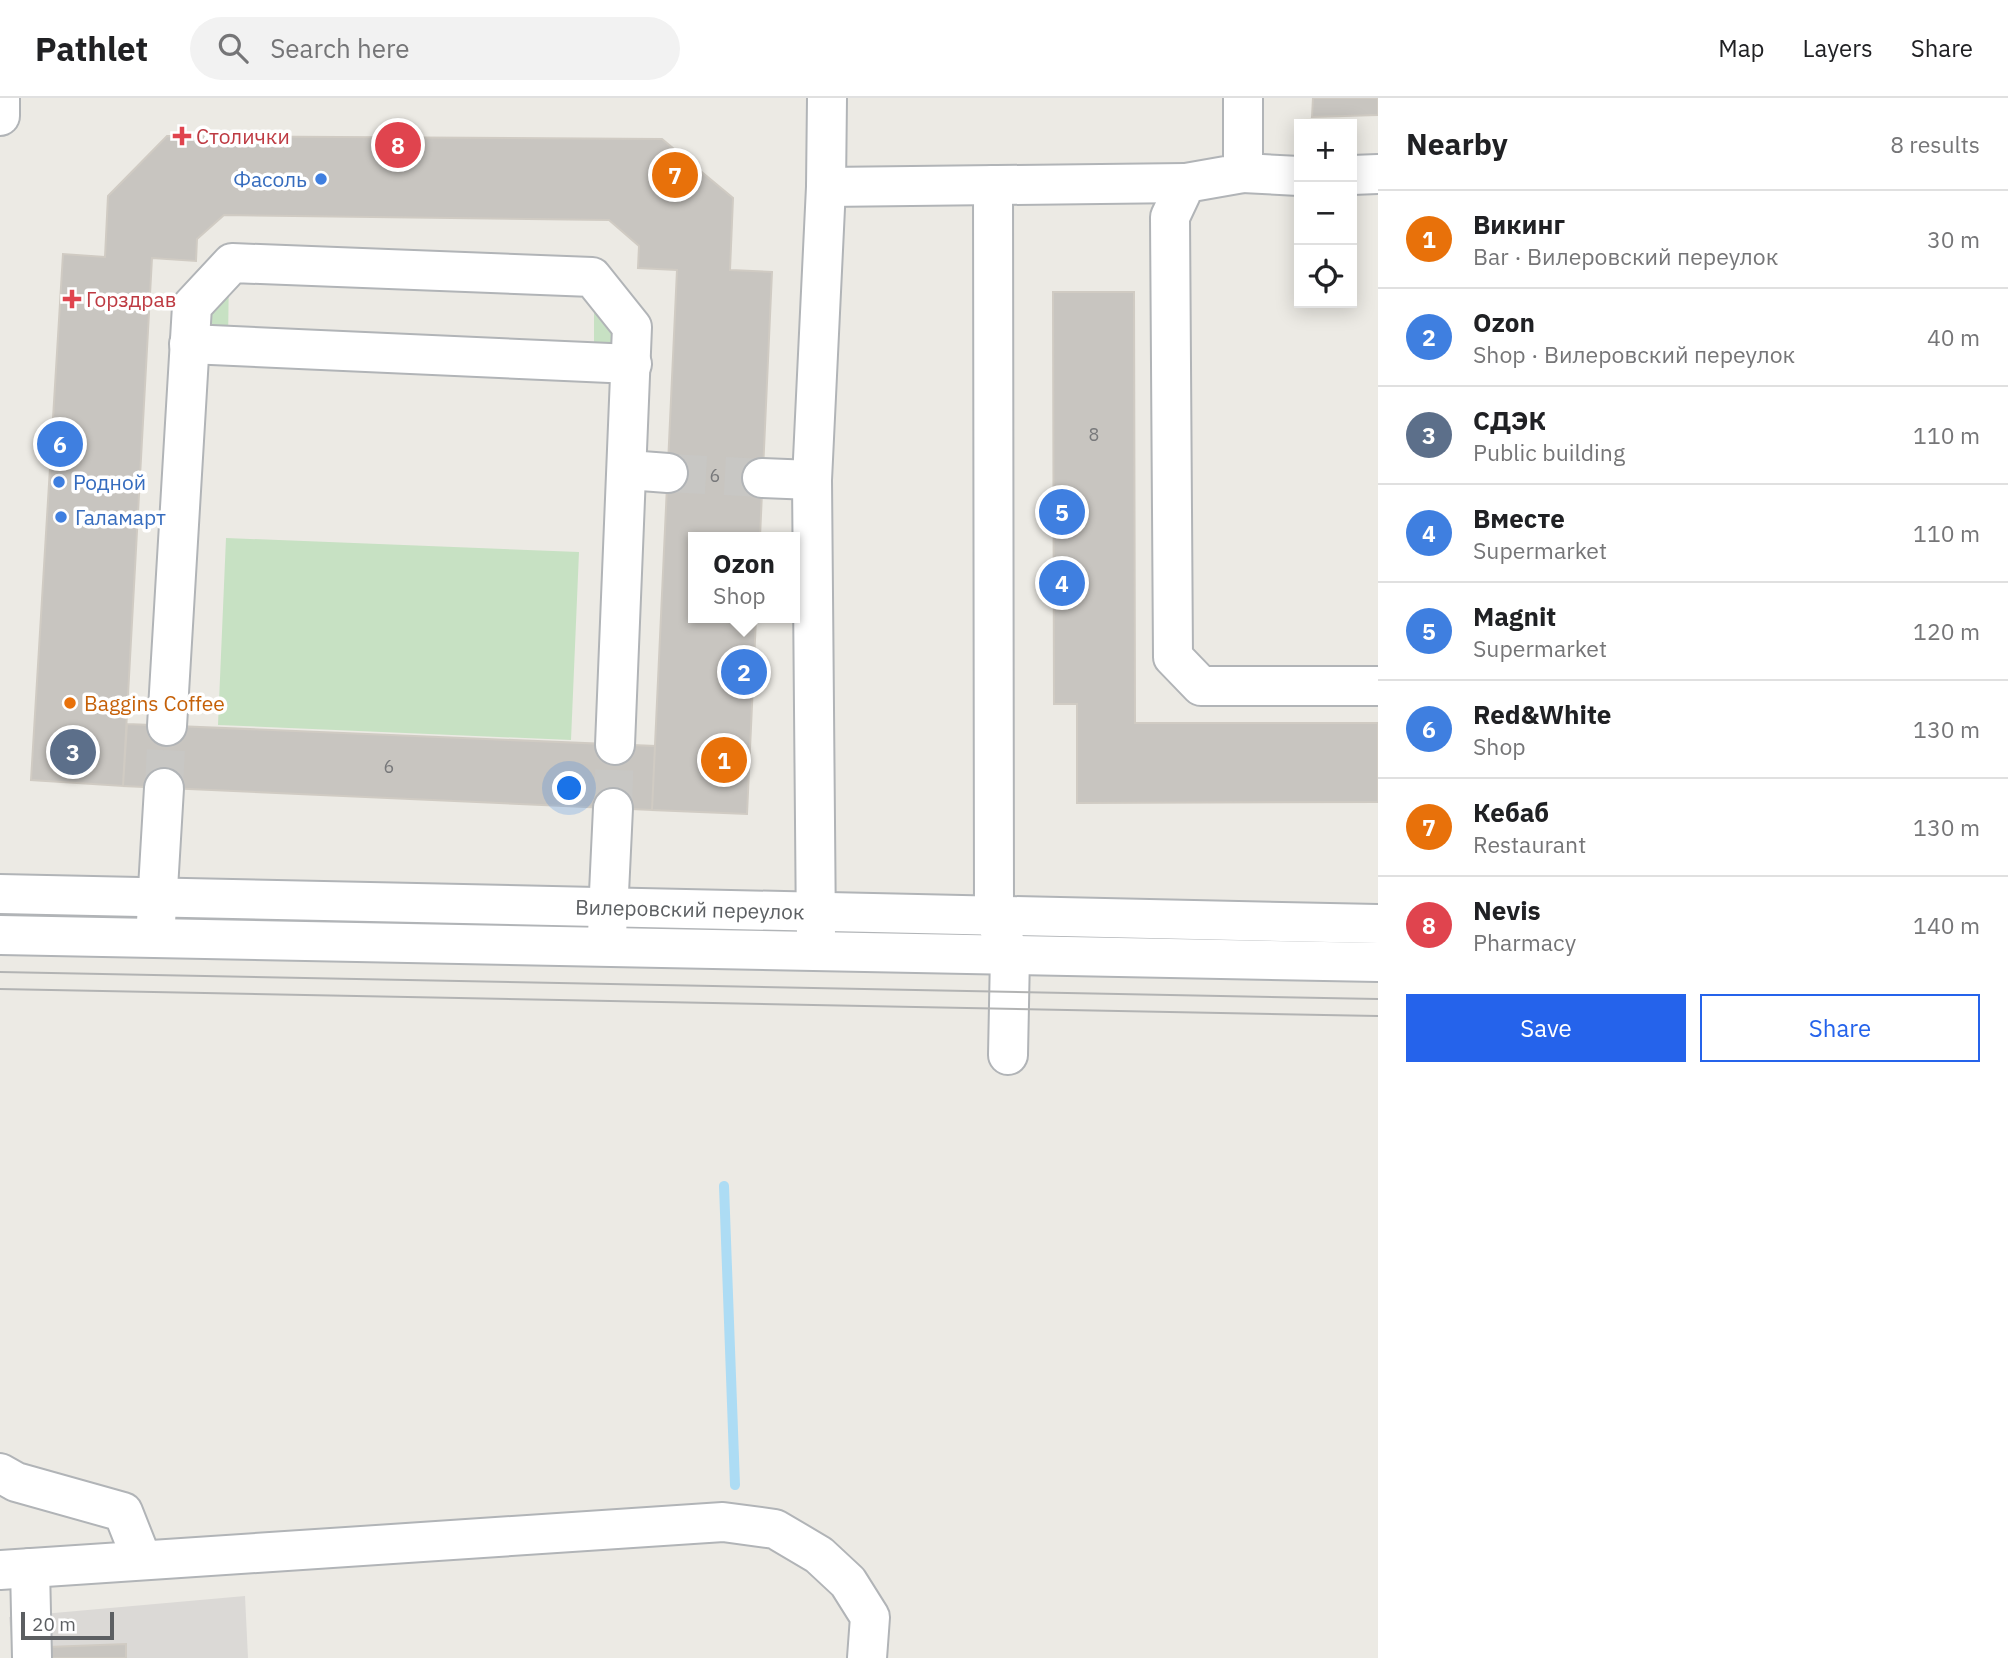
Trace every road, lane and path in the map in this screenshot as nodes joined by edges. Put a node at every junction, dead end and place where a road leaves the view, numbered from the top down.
1 (0, 98) edge
2 (827, 98) edge
3 (1243, 98) edge
4 (0, 116) edge
5 (1243, 173) junction
6 (1357, 174) edge
7 (1378, 174) edge
8 (1294, 176) edge
9 (1186, 183) junction
10 (993, 185) junction
11 (826, 187) junction
12 (189, 344) junction
13 (632, 364) junction
14 (628, 470) junction
15 (668, 473) tunnel mouth
16 (762, 478) tunnel mouth
17 (812, 480) junction
18 (1378, 686) edge
19 (167, 726) tunnel mouth
20 (615, 745) tunnel mouth
21 (164, 788) tunnel mouth
22 (613, 808) tunnel mouth
23 (0, 894) edge
24 (157, 898) junction
25 (816, 912) junction
26 (993, 916) junction
27 (1378, 923) edge
28 (607, 927) junction
29 (0, 935) edge
30 (155, 938) junction
31 (817, 951) junction
32 (1010, 955) junction
33 (1378, 962) edge
34 (1008, 1055) dead end
35 (0, 1473) edge
36 (142, 1560) junction
37 (15, 1569) edge
38 (32, 1658) edge
39 (867, 1658) edge

1 - 4 street
2 - 11 street
3 - 5 street
5 - 8 street
5 - 9 street
6 - 7 street
9 - 10 street
9 - 18 street
10 - 11 street
10 - 26 street
11 - 17 street
12 - 13 street
12 - 13 street
12 - 19 street
13 - 14 street
14 - 15 street
14 - 20 street
16 - 17 street
17 - 25 street
21 - 24 street
22 - 28 street
23 - 24 street, Вилеровский переулок
24 - 28 street, Вилеровский переулок
24 - 30 street
25 - 26 street, Вилеровский переулок
25 - 28 street, Вилеровский переулок
25 - 31 street
26 - 27 street, Вилеровский переулок
26 - 32 street
28 - 30 street, Вилеровский переулок
28 - 31 street, Вилеровский переулок
29 - 30 street, Вилеровский переулок
31 - 32 street, Вилеровский переулок
32 - 33 street, Вилеровский переулок
32 - 34 street
35 - 36 street
36 - 37 street
36 - 39 street
37 - 38 street

